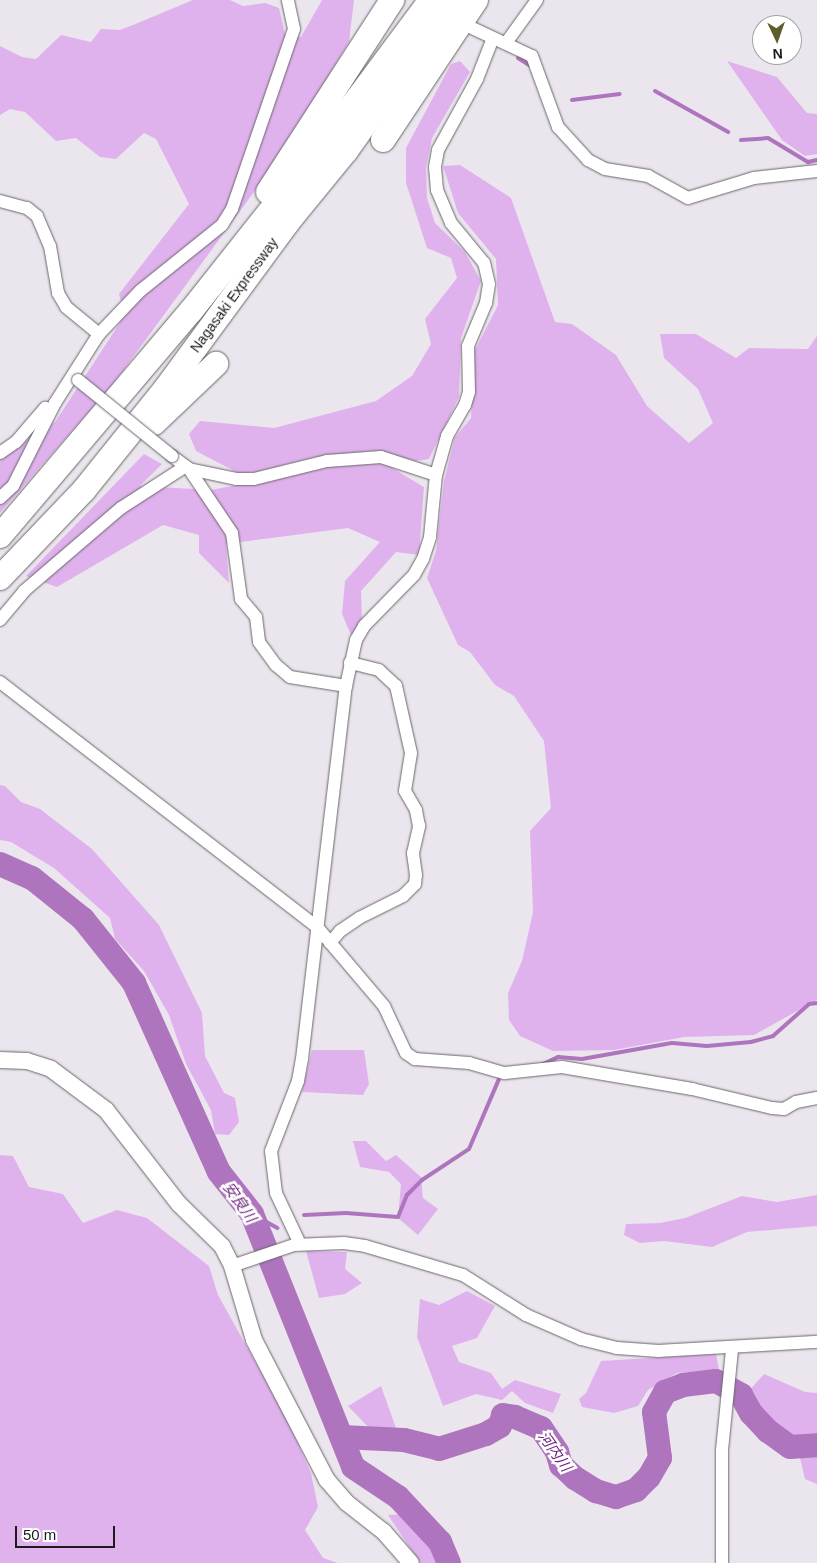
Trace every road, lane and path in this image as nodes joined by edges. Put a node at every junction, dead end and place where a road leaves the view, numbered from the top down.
1 (288, 0) edge
2 (392, 0) edge
3 (431, 0) edge
4 (452, 0) edge
5 (476, 0) edge
6 (537, 0) edge
7 (470, 27) dead end
8 (493, 38) junction
9 (506, 43) junction
10 (383, 140) dead end
11 (817, 171) edge
12 (0, 202) edge
13 (191, 311) junction
14 (99, 334) junction
15 (216, 364) dead end
16 (75, 376) junction
17 (55, 403) junction
18 (0, 453) edge
19 (188, 468) junction
20 (436, 475) junction
21 (84, 490) junction
22 (0, 498) edge
23 (0, 536) edge
24 (0, 578) edge
25 (0, 620) edge
26 (350, 663) junction
27 (0, 682) edge
28 (346, 686) junction
29 (317, 927) junction
30 (330, 943) junction
31 (0, 1060) edge
32 (817, 1098) edge
33 (297, 1244) junction
34 (239, 1264) junction
35 (817, 1342) edge
36 (732, 1348) junction
37 (411, 1563) edge
38 (722, 1563) edge

1 - 14 street
2 - 13 highway
3 - 13 highway, Nagasaki Expressway
4 - 21 highway, Nagasaki Expressway
5 - 10 highway
6 - 9 street
7 - 8 street
8 - 9 street
8 - 20 street
9 - 11 street
12 - 14 street
13 - 23 highway, Nagasaki Expressway
14 - 16 street
15 - 21 highway
16 - 17 street
16 - 19 street, bridge
17 - 18 street
17 - 22 street
19 - 20 street
19 - 25 street
19 - 28 street
20 - 26 street
21 - 24 highway, Nagasaki Expressway
26 - 28 street
26 - 30 street
27 - 29 street
28 - 29 street
29 - 30 street
29 - 33 street
30 - 32 street
31 - 34 street
33 - 34 street
33 - 36 street
34 - 37 street
35 - 36 street
36 - 38 street

